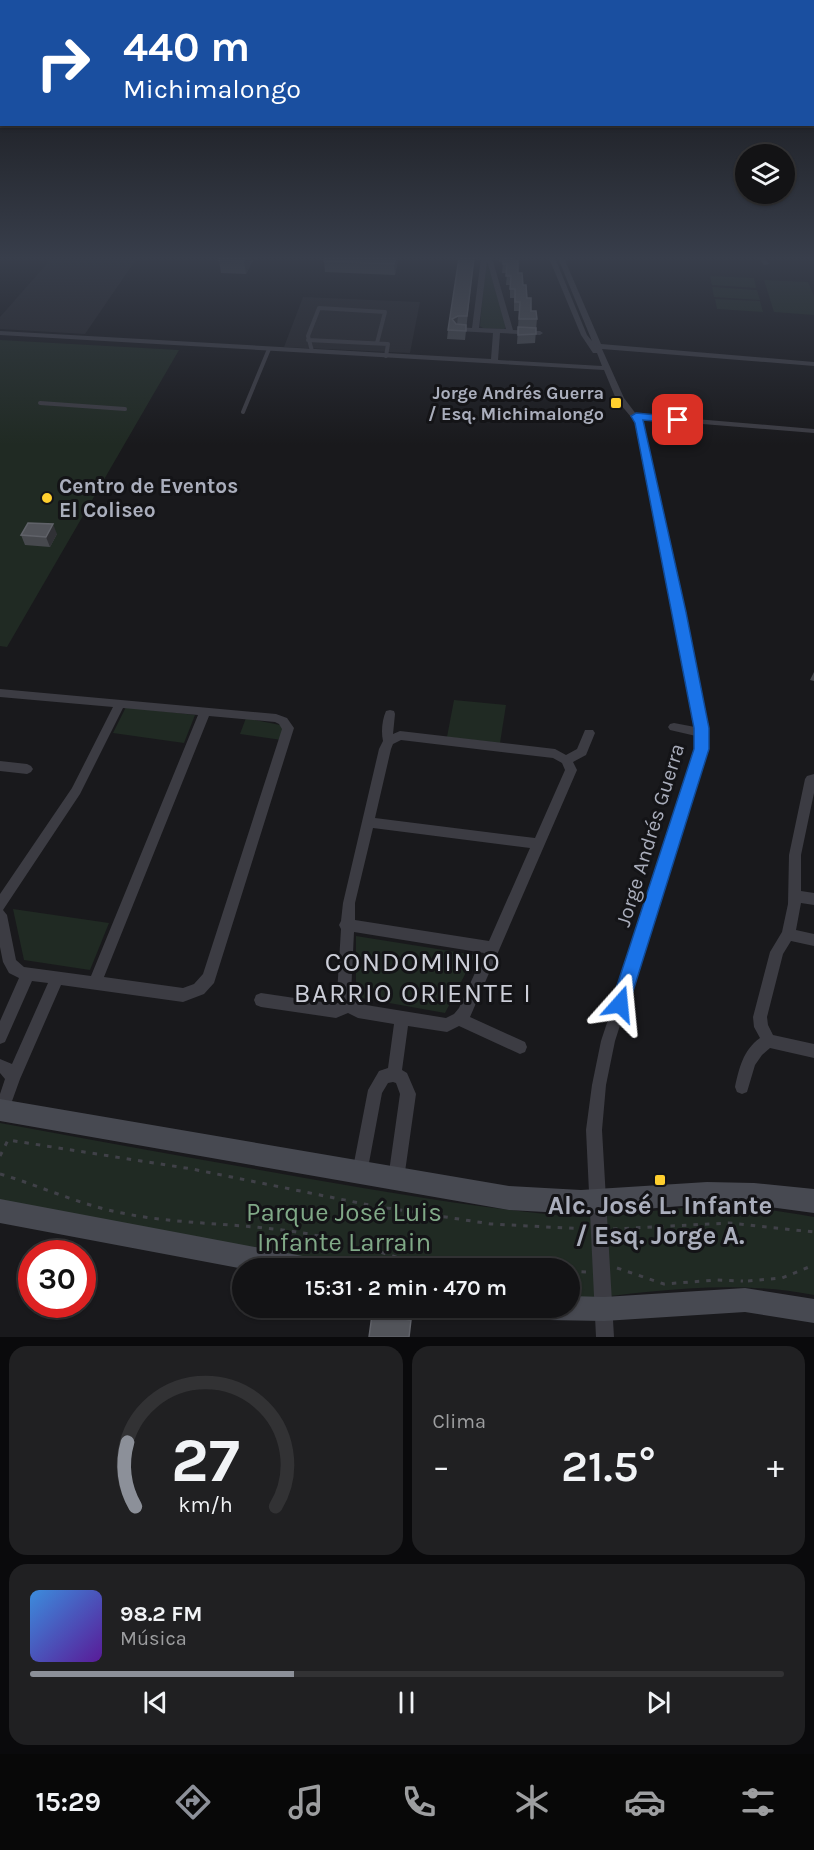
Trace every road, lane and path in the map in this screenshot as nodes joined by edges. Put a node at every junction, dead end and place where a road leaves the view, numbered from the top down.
1 (315, 320) edge
2 (383, 320) edge
3 (476, 320) edge
4 (507, 320) edge
5 (578, 320) edge
6 (587, 320) edge
7 (457, 329) edge
8 (475, 330) junction
9 (497, 331) junction
10 (510, 332) junction
11 (0, 333) edge
12 (540, 333) dead end
13 (308, 340) junction
14 (377, 343) junction
15 (597, 346) junction
16 (269, 349) junction
17 (312, 351) junction
18 (386, 356) junction
19 (602, 358) junction
20 (494, 362) junction
21 (814, 364) edge
22 (606, 368) junction
23 (40, 403) dead end
24 (124, 410) dead end
25 (243, 412) dead end
26 (636, 416) junction
27 (814, 431) edge
28 (0, 693) edge
29 (120, 704) junction
30 (205, 712) junction
31 (390, 714) dead end
32 (674, 727) dead end
33 (702, 733) junction
34 (589, 734) dead end
35 (389, 741) junction
36 (566, 760) junction
37 (0, 766) edge
38 (27, 769) dead end
39 (813, 779) edge
40 (368, 822) junction
41 (538, 844) junction
42 (796, 896) junction
43 (814, 899) edge
44 (0, 906) edge
45 (0, 915) edge
46 (346, 925) junction
47 (788, 934) junction
48 (814, 940) edge
49 (493, 948) junction
50 (28, 974) junction
51 (57, 978) junction
52 (95, 982) junction
53 (261, 1000) dead end
54 (348, 1005) junction
55 (402, 1018) junction
56 (459, 1019) junction
57 (0, 1037) edge
58 (769, 1041) junction
59 (520, 1047) dead end
60 (814, 1051) edge
61 (0, 1066) edge
62 (394, 1074) junction
63 (13, 1078) junction
64 (742, 1087) dead end
65 (1, 1110) edge
66 (360, 1173) junction
67 (0, 1174) edge
68 (396, 1179) junction
69 (814, 1201) edge
70 (598, 1202) junction
71 (0, 1211) edge
72 (250, 1258) edge
73 (396, 1258) edge
74 (814, 1265) edge
75 (580, 1271) edge
76 (601, 1272) junction
77 (580, 1309) edge
78 (604, 1309) junction
79 (814, 1311) edge
80 (605, 1337) edge

1 - 13 lane
2 - 14 lane
3 - 8 street
4 - 10 street
5 - 19 street, Jorge Andrés Guerra
6 - 15 street, Jorge Andrés Guerra
7 - 8 street
8 - 9 street
9 - 10 street
9 - 20 street
10 - 12 street
11 - 16 street
13 - 14 lane
13 - 17 lane
14 - 18 lane
15 - 19 street, Jorge Andrés Guerra
15 - 21 street
16 - 17 street
16 - 25 lane
17 - 18 street
18 - 20 street
19 - 22 street, Jorge Andrés Guerra
20 - 22 street
22 - 26 street, Jorge Andrés Guerra
23 - 24 lane
26 - 27 street
26 - 33 street, Jorge Andrés Guerra
28 - 29 street
29 - 30 street
29 - 44 street
30 - 52 street
30 - 52 street
31 - 35 street
32 - 33 street
33 - 70 street, Jorge Andrés Guerra
34 - 36 street
35 - 36 street
35 - 40 street
36 - 41 street
37 - 38 street
39 - 42 street
40 - 41 street
40 - 46 street
41 - 49 street
42 - 43 street
42 - 47 street
45 - 50 street
46 - 49 street
46 - 54 street
47 - 48 street
47 - 58 street
49 - 56 street
50 - 51 street
50 - 57 street
51 - 52 street
51 - 63 street
53 - 54 street
54 - 55 street
55 - 56 street
55 - 62 street
56 - 59 street
58 - 60 street
58 - 64 street
61 - 63 street
62 - 66 street
62 - 68 street
63 - 65 street
65 - 66 street
66 - 68 street
67 - 73 path
68 - 70 street
69 - 70 street
70 - 76 street, Jorge Andrés Guerra
71 - 72 street
74 - 76 path
75 - 76 path
76 - 78 street, Jorge Andrés Guerra
77 - 78 street
78 - 79 street
78 - 80 street, Jorge Andrés Guerra

